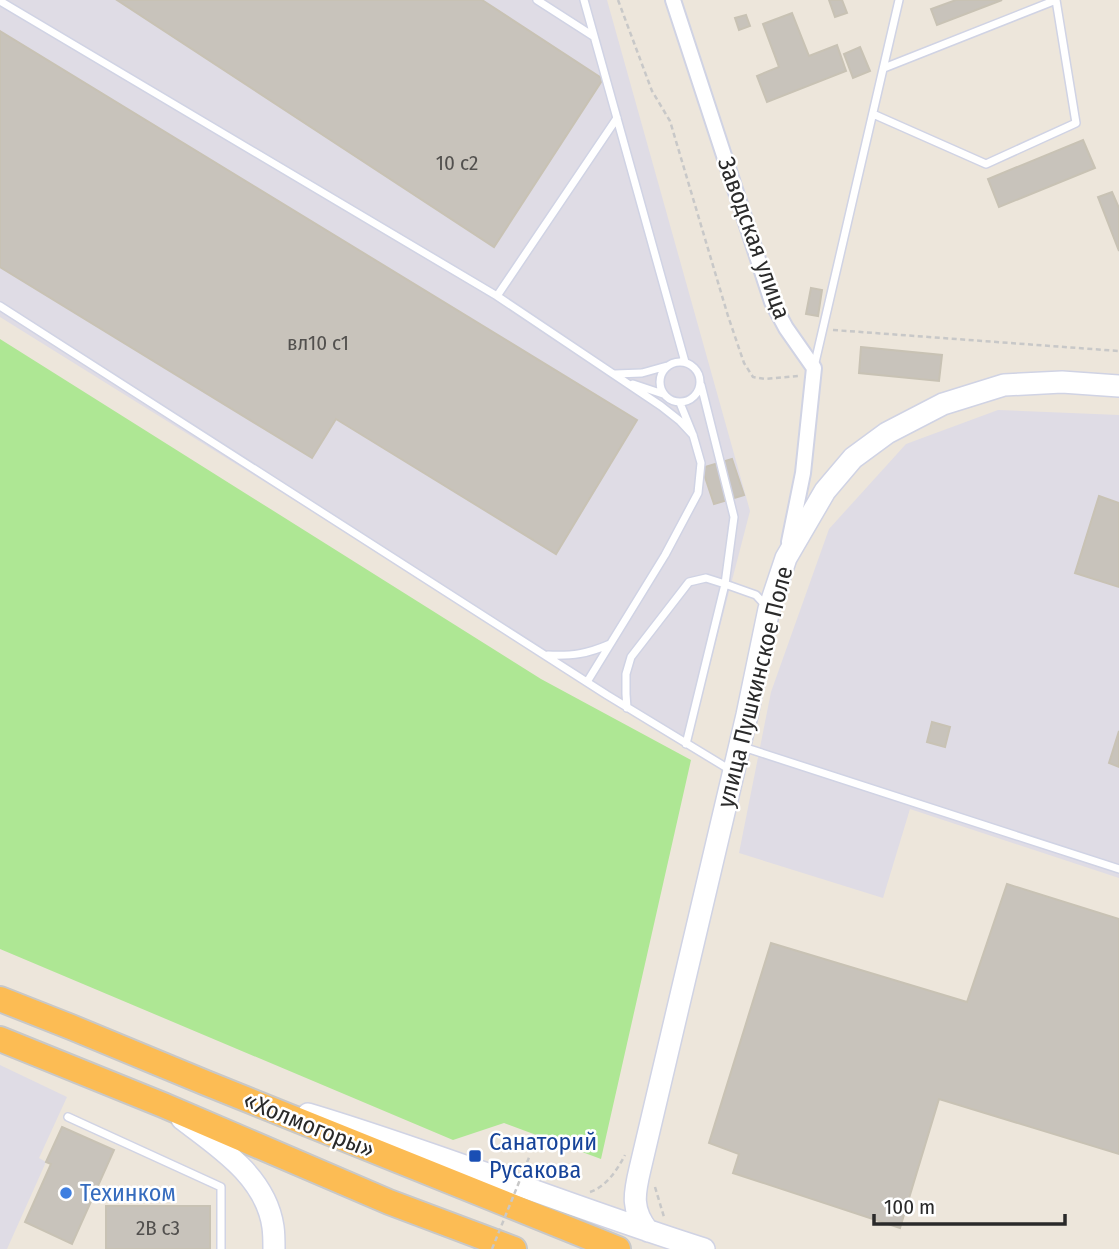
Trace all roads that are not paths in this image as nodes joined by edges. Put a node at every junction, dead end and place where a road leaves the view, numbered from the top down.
1 (537, 0) edge
2 (584, 0) edge
3 (673, 0) edge
4 (899, 0) edge
5 (1056, 0) edge
6 (0, 1) edge
7 (594, 37) junction
8 (884, 68) junction
9 (873, 114) junction
10 (617, 118) junction
11 (497, 296) junction
12 (0, 306) edge
13 (685, 362) junction
14 (667, 366) junction
15 (814, 371) junction
16 (614, 374) junction
17 (701, 385) junction
18 (1119, 386) edge
19 (663, 394) junction
20 (680, 403) junction
21 (693, 435) junction
22 (803, 473) junction
23 (825, 491) junction
24 (786, 558) junction
25 (725, 584) junction
26 (769, 609) junction
27 (611, 643) junction
28 (544, 654) junction
29 (587, 682) junction
30 (628, 708) junction
31 (687, 744) junction
32 (740, 746) junction
33 (734, 772) junction
34 (1119, 869) edge
35 (0, 999) edge
36 (0, 1039) edge
37 (206, 1083) junction
38 (163, 1105) junction
39 (68, 1117) dead end
40 (633, 1161) junction
41 (585, 1202) junction
42 (648, 1231) junction
43 (221, 1249) edge
44 (274, 1249) edge
45 (514, 1249) edge
46 (618, 1249) edge
47 (704, 1249) edge

1 - 7 lane
2 - 7 lane
3 - 15 street, Заводская улица
4 - 8 lane
5 - 8 lane
5 - 9 lane
6 - 11 lane
7 - 10 lane
8 - 9 lane
9 - 15 lane
10 - 11 lane
10 - 13 lane
11 - 16 lane
12 - 28 lane
13 - 14 lane
13 - 17 lane
14 - 16 lane
14 - 19 lane
15 - 22 street
16 - 19 lane
16 - 21 lane
17 - 20 lane
17 - 25 lane
18 - 23 main road, улица Пушкинское Поле
19 - 20 lane
20 - 21 lane
21 - 27 lane
22 - 23 street
22 - 24 street
23 - 24 main road, улица Пушкинское Поле
24 - 26 main road, улица Пушкинское Поле
25 - 26 lane
25 - 30 lane
25 - 31 lane
26 - 32 main road, улица Пушкинское Поле
27 - 28 lane
27 - 29 lane
28 - 29 lane
29 - 30 lane
30 - 31 lane
31 - 33 lane
32 - 33 main road, улица Пушкинское Поле
32 - 34 lane
33 - 40 main road, улица Пушкинское Поле
35 - 37 highway, «Холмогоры»
36 - 38 highway, «Холмогоры»
37 - 41 main road
37 - 46 highway, «Холмогоры»
38 - 44 main road
38 - 45 highway, «Холмогоры»
39 - 43 lane
40 - 41 main road, улица Пушкинское Поле
40 - 42 main road, улица Пушкинское Поле
41 - 42 main road
42 - 47 main road

